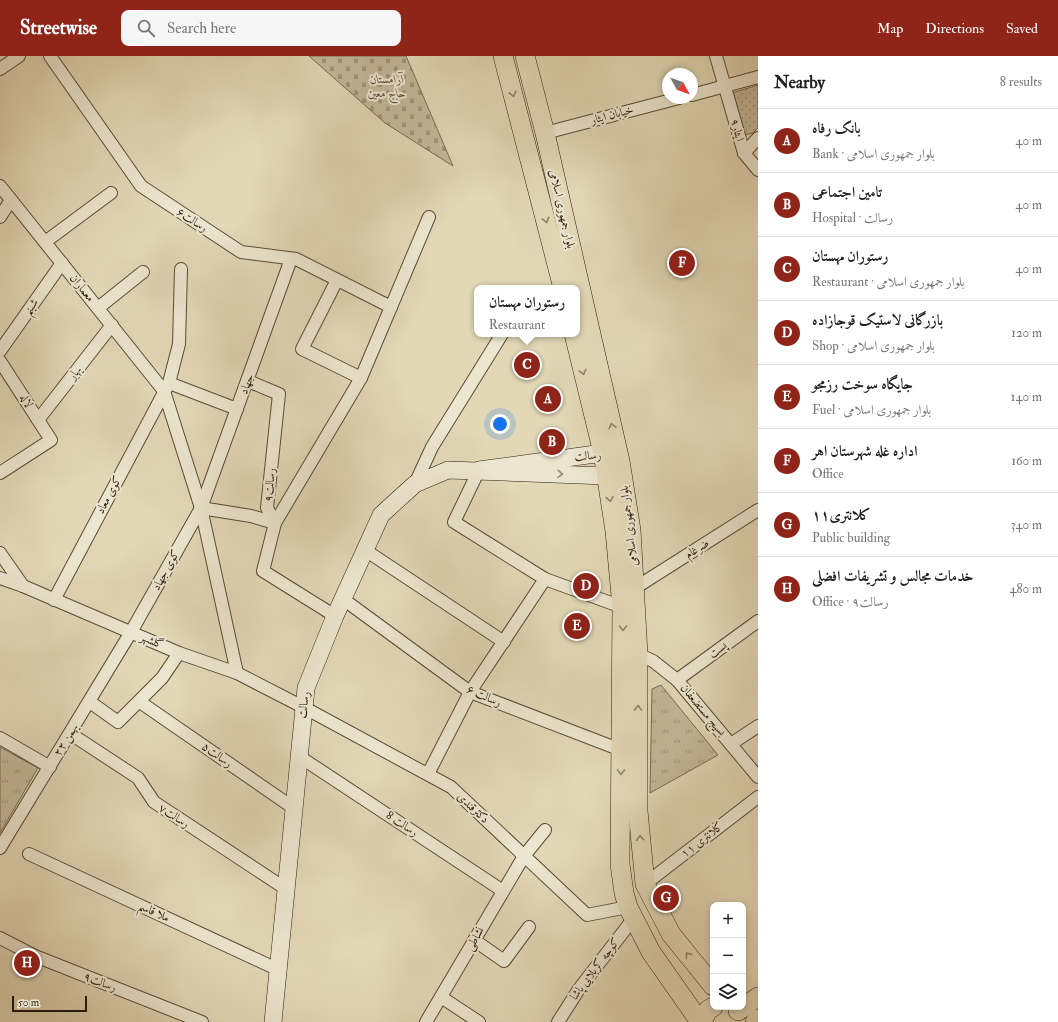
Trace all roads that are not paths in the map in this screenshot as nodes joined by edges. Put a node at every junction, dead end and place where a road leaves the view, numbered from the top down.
1 (19, 56) edge
2 (50, 56) edge
3 (504, 56) edge
4 (525, 56) edge
5 (716, 56) edge
6 (0, 69) edge
7 (758, 77) edge
8 (725, 86) junction
9 (698, 93) edge
10 (662, 102) edge
11 (545, 133) junction
12 (758, 138) edge
13 (744, 153) junction
14 (758, 170) edge
15 (0, 186) edge
16 (111, 193) dead end
17 (11, 200) junction
18 (0, 217) edge
19 (430, 217) dead end
20 (45, 242) junction
21 (291, 258) junction
22 (62, 263) junction
23 (181, 268) dead end
24 (143, 272) dead end
25 (337, 280) junction
26 (562, 285) edge
27 (580, 285) edge
28 (580, 286) edge
29 (391, 307) junction
30 (98, 308) junction
31 (112, 326) junction
32 (500, 337) edge
33 (575, 337) edge
34 (0, 351) edge
35 (1, 367) edge
36 (361, 378) junction
37 (248, 381) junction
38 (167, 387) junction
39 (237, 409) junction
40 (38, 420) junction
41 (603, 453) junction
42 (620, 461) junction
43 (479, 470) junction
44 (0, 473) edge
45 (606, 476) junction
46 (414, 484) junction
47 (201, 508) junction
48 (758, 510) edge
49 (274, 523) junction
50 (365, 550) junction
51 (0, 553) edge
52 (0, 578) edge
53 (545, 579) junction
54 (23, 586) junction
55 (635, 588) junction
56 (342, 599) junction
57 (54, 600) junction
58 (622, 607) junction
59 (335, 616) junction
60 (758, 621) edge
61 (132, 632) junction
62 (504, 642) junction
63 (179, 652) junction
64 (638, 654) junction
65 (236, 673) junction
66 (677, 680) junction
67 (470, 692) junction
68 (90, 702) junction
69 (140, 702) junction
70 (303, 707) junction
71 (758, 726) edge
72 (70, 734) junction
73 (0, 738) edge
74 (731, 744) junction
75 (621, 750) junction
76 (300, 757) junction
77 (50, 767) junction
78 (428, 774) junction
79 (758, 777) edge
80 (758, 797) edge
81 (295, 809) junction
82 (545, 830) dead end
83 (0, 848) edge
84 (29, 854) dead end
85 (524, 856) junction
86 (645, 884) junction
87 (286, 889) junction
88 (503, 891) junction
89 (631, 913) junction
90 (529, 928) dead end
91 (0, 938) edge
92 (474, 940) junction
93 (279, 970) junction
94 (710, 982) edge
95 (441, 996) junction
96 (758, 997) edge
97 (710, 1009) edge
98 (737, 1013) edge
99 (758, 1019) edge
100 (202, 1022) edge
101 (273, 1022) edge
102 (426, 1022) edge
103 (479, 1022) edge
104 (558, 1022) edge
105 (701, 1022) edge
106 (755, 1022) edge

1 - 6 street
2 - 21 street, رسالت۶
3 -> 26 main road, بلوار جمهوری اسلامی
4 - 11 main road, بلوار جمهوری اسلامی
5 - 8 street, ایثار۹
7 - 8 street
8 - 9 street
8 - 13 street, ایثار۹
10 - 11 street, خیابان ایثار
27 -> 11 main road, بلوار جمهوری اسلامی
12 - 13 street
13 - 14 street, ایثار۹
15 - 17 street, معماران
16 - 20 street
17 - 18 street
17 - 20 street, معماران
19 - 29 street
20 - 22 street, معماران
21 - 25 street, رسالت۶
21 - 37 street, جهاد
22 - 30 street, معماران
22 - 34 street, شبنم
23 - 38 street, کوی معاد
24 - 30 street
25 - 29 street, رسالت۶
25 - 36 street
42 -> 28 main road, بلوار جمهوری اسلامی
29 - 36 street
30 - 31 street, معماران
31 - 38 street, معماران
31 - 40 street, بهار
32 - 46 street
33 -> 41 main road, بلوار جمهوری اسلامی
35 - 40 street, لاله
36 - 49 street
37 - 39 street, جهاد
37 - 49 street, رسالت۹
38 - 39 street
38 - 47 street
38 - 57 street, کوی معاد
39 - 47 street, جهاد
40 - 44 street, لاله
41 - 42 main road, رسالت
41 - 43 main road, رسالت
41 - 45 main road, بلوار جمهوری اسلامی
42 - 45 main road, رسالت
42 - 55 main road, بلوار جمهوری اسلامی
43 -> 45 main road, رسالت
43 - 46 main road, رسالت
43 - 53 street
45 -> 58 main road, بلوار جمهوری اسلامی
46 - 50 main road, رسالت
47 - 49 street
47 - 61 street, کوی جهاد
47 - 65 street
48 - 55 street, ضرغام
49 - 59 street
50 - 56 main road, رسالت
50 - 62 street
51 - 54 street
52 - 54 street, گلشهر
53 - 58 street
53 - 62 street
54 - 57 street, گلشهر
55 - 64 main road, بلوار جمهوری اسلامی
56 - 59 main road, رسالت
56 - 67 street, رسالت ۶
57 - 61 street, گلشهر
58 -> 75 main road, بلوار جمهوری اسلامی
59 - 70 main road, رسالت
60 - 66 street, پست
61 - 63 street, گلشهر
61 - 68 street, ۲۲ بهمن
62 - 67 street
63 - 65 street, گلشهر
63 - 69 street
64 - 66 street, بسیج مستضعفان
86 -> 64 main road, بلوار جمهوری اسلامی
65 - 70 street, گلشهر
66 - 74 street, بسیج مستضعفان
67 - 75 street, رسالت ۶
67 - 78 street
68 - 69 street
68 - 72 street, ۲۲ بهمن
69 - 81 street, رسالت۵
70 - 76 main road, رسالت
70 - 78 street, دکترقندی
71 - 74 street
72 - 77 street, ۲۲ بهمن
72 - 87 street, رسالت۷
73 - 77 street
74 - 79 street, بسیج مستضعفان
75 -> 89 main road, بلوار جمهوری اسلامی
76 - 81 main road, رسالت
76 - 88 street, رسالت 8
77 - 83 street, ۲۲ بهمن
78 - 85 street, دکترقندی
80 - 86 street, کلانتری ۱۱
81 - 87 main road, رسالت
82 - 85 street, نشاطی
84 - 93 street, ملا قاسم
85 - 88 street, نشاطی
85 - 89 street, دکترقندی
94 -> 86 main road, بلوار جمهوری اسلامی
87 - 93 main road, رسالت
88 - 92 street, نشاطی
89 - 104 street, کوچه کربلایی پاشا
89 - 105 main road, بلوار جمهوری اسلامی
90 - 92 street
91 - 100 street, رسالت۹
92 - 95 street, نشاطی
93 - 101 main road, رسالت
95 - 102 street, نشاطی
95 - 103 street
96 - 98 main road
97 - 105 main road
99 - 106 main road

